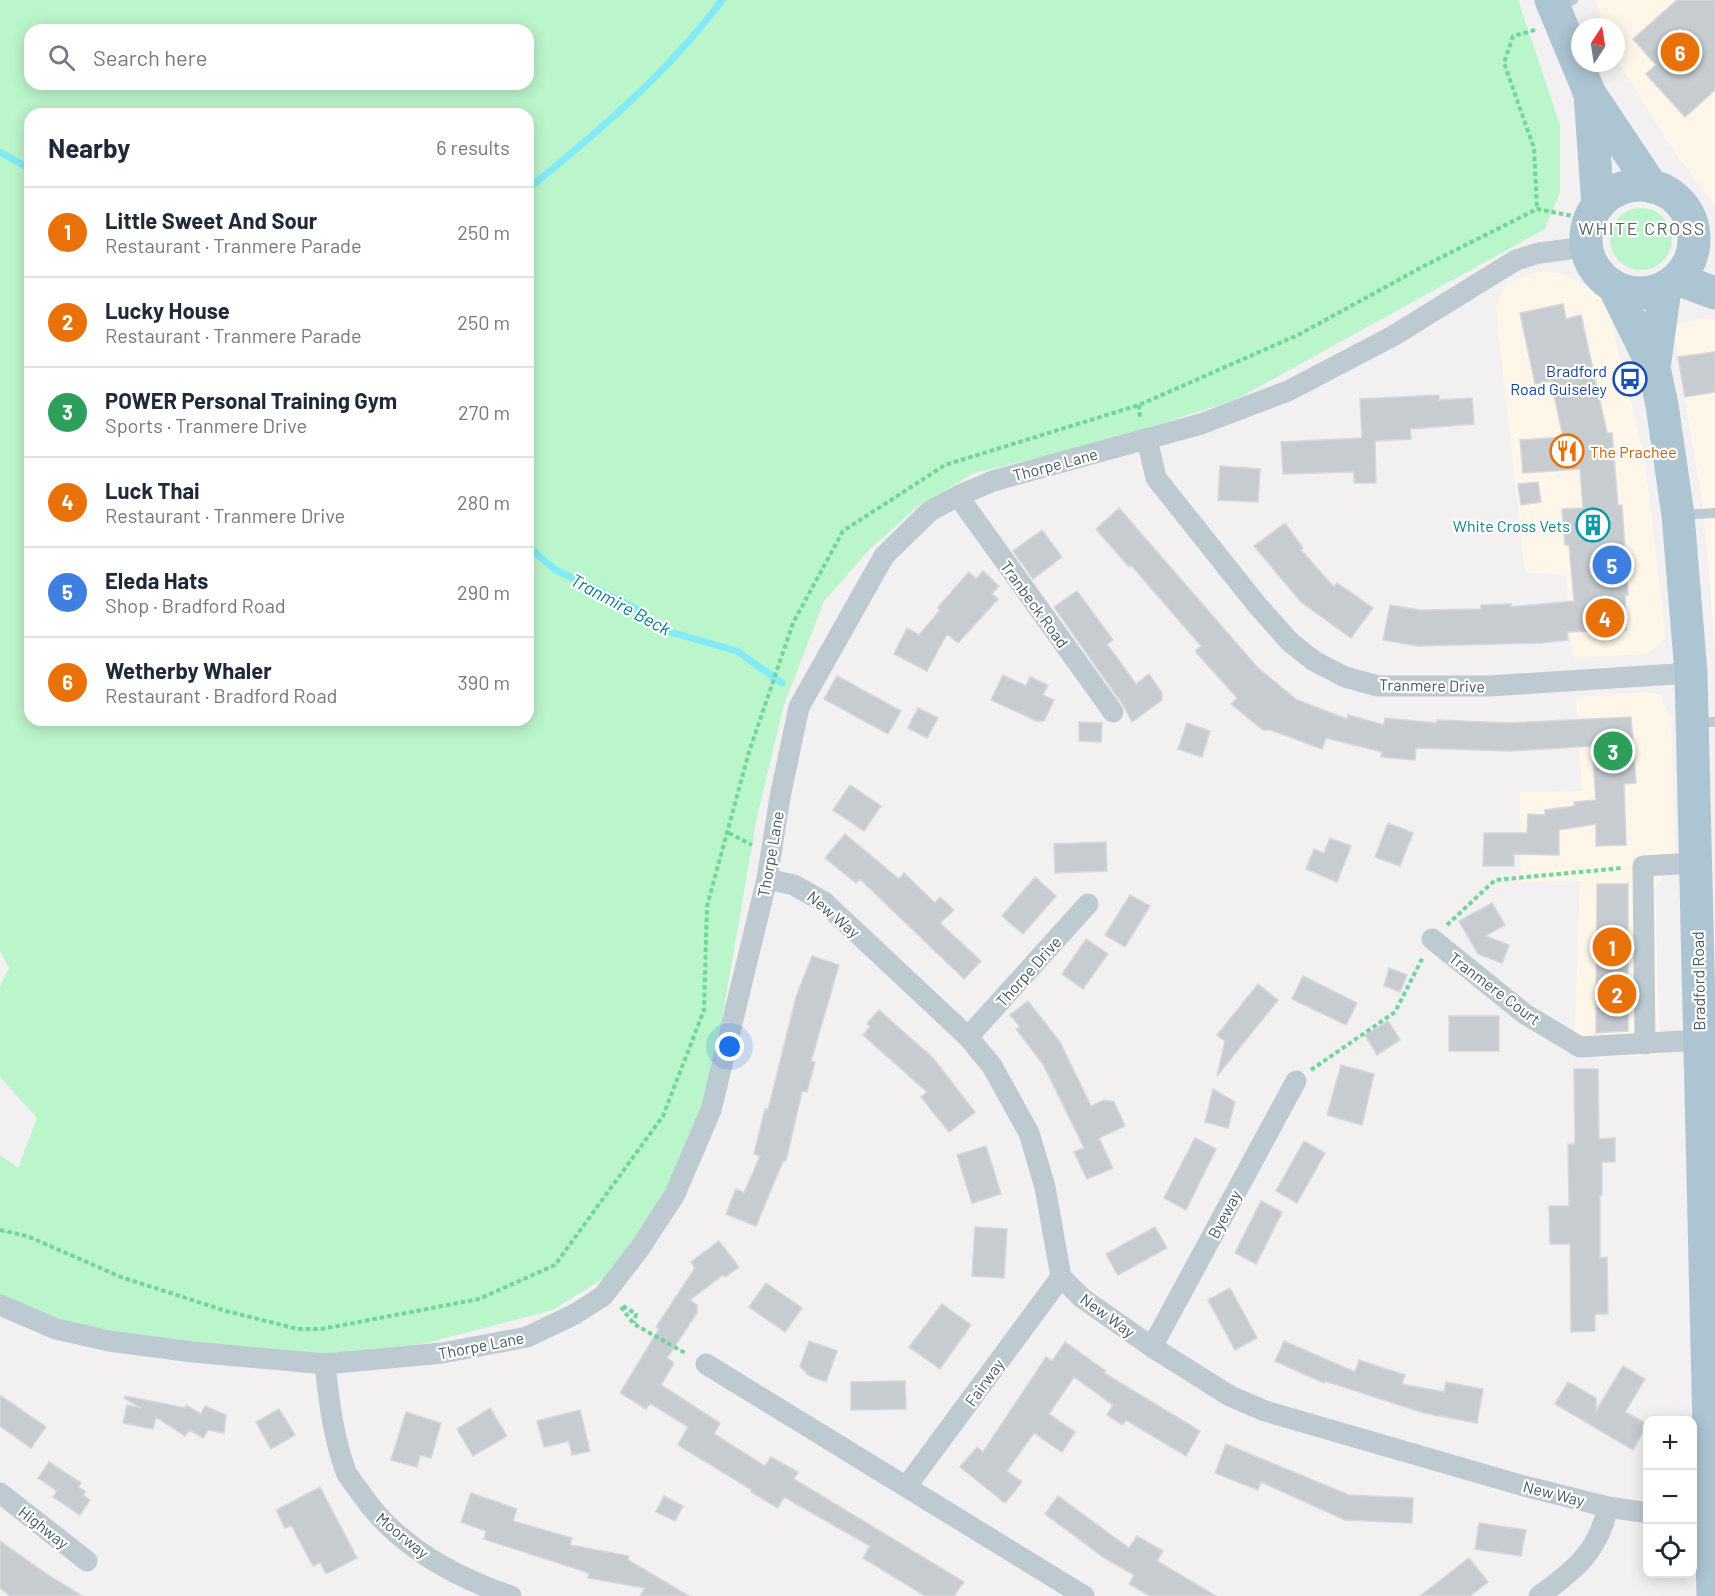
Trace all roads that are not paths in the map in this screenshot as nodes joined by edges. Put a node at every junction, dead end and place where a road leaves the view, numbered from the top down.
1 (1559, 7) edge
2 (1590, 94) junction
3 (1652, 187) junction
4 (1688, 214) junction
5 (1591, 224) junction
6 (1715, 250) edge
7 (1671, 284) junction
8 (1614, 287) junction
9 (1715, 293) edge
10 (1654, 368) junction
11 (1147, 440) junction
12 (958, 495) junction
13 (1715, 513) edge
14 (1678, 515) junction
15 (1691, 673) junction
16 (1113, 712) dead end
17 (1704, 722) edge
18 (1696, 863) junction
19 (767, 879) junction
20 (1088, 904) dead end
21 (1432, 939) dead end
22 (1705, 1025) edge
23 (968, 1037) junction
24 (1645, 1044) junction
25 (1296, 1081) dead end
26 (1709, 1190) edge
27 (1061, 1277) junction
28 (0, 1305) edge
29 (1152, 1347) junction
30 (325, 1364) junction
31 (706, 1364) road end
32 (906, 1487) junction
33 (0, 1493) edge
34 (1608, 1507) junction
35 (1643, 1512) edge
36 (1702, 1514) edge
37 (87, 1561) dead end
38 (1714, 1576) edge
39 (511, 1596) edge
40 (1084, 1596) edge
41 (1539, 1596) edge

1 - 2 main road
2 - 3 main road
2 - 5 main road
3 - 4 main road
3 - 5 main road
4 - 6 main road
4 - 7 main road
5 - 8 main road
5 - 11 street, Thorpe Lane
7 - 8 main road
7 - 9 main road
7 - 10 main road, Bradford Road
8 - 10 main road, Bradford Road
10 - 14 main road, Bradford Road
11 - 12 street, Thorpe Lane
11 - 15 street, Tranmere Drive
12 - 16 street, Tranbeck Road
12 - 19 street, Thorpe Lane
13 - 14 lane
14 - 15 main road, Bradford Road
15 - 17 main road, Bradford Road
17 - 18 main road, Bradford Road
18 - 22 main road, Bradford Road
18 - 24 street
19 - 23 street, New Way
19 - 30 street, Thorpe Lane
20 - 23 street, Thorpe Drive
21 - 24 street, Tranmere Court
22 - 24 street, Tranmere Court
22 - 26 main road, Bradford Road
23 - 27 street, New Way
25 - 29 street, Byeway
26 - 36 main road, Bradford Road
27 - 29 street, New Way
27 - 32 street, Fairway
28 - 30 street, Thorpe Lane
29 - 34 street, New Way
30 - 39 street, Moorway
31 - 32 street
32 - 40 street
33 - 37 street, Highway
34 - 35 street, New Way
34 - 41 street
36 - 38 main road, Bradford Road

